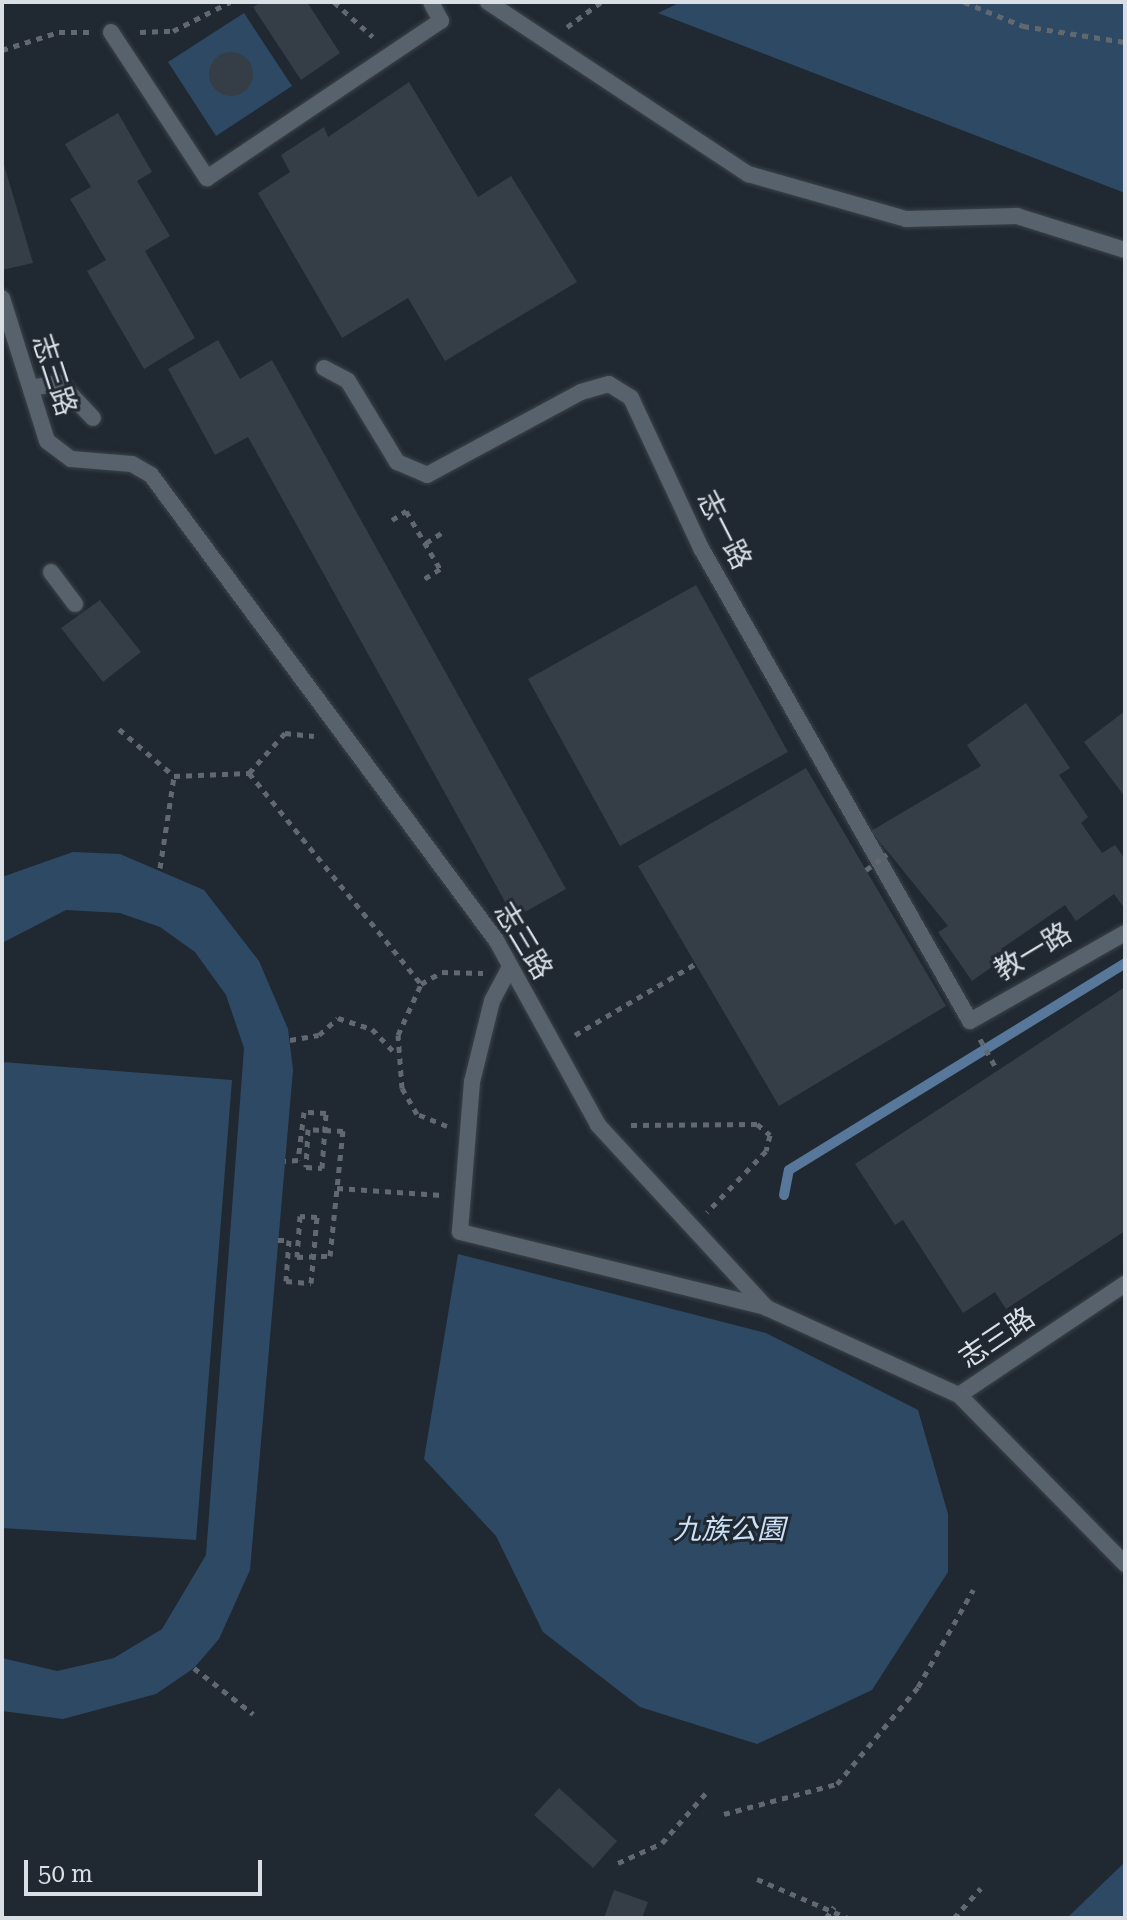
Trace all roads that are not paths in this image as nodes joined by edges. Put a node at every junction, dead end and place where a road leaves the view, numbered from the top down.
1 (431, 2) edge
2 (488, 2) edge
3 (111, 32) road end
4 (1125, 250) edge
5 (2, 298) edge
6 (324, 368) dead end
7 (31, 388) junction
8 (93, 418) dead end
9 (51, 572) dead end
10 (75, 604) dead end
11 (1125, 933) edge
12 (507, 972) junction
13 (970, 1021) joint
14 (1125, 1284) edge
15 (767, 1308) junction
16 (959, 1395) junction
17 (1125, 1564) edge

1 - 3 lane
2 - 4 lane
5 - 7 lane, 志三路
6 - 13 lane, 志一路
7 - 8 lane
7 - 12 lane, 志三路
9 - 10 lane
11 - 13 lane, 教一路
12 - 15 lane, 志三路
12 - 15 lane
14 - 16 lane, 志三路
15 - 16 lane, 志三路
16 - 17 lane

